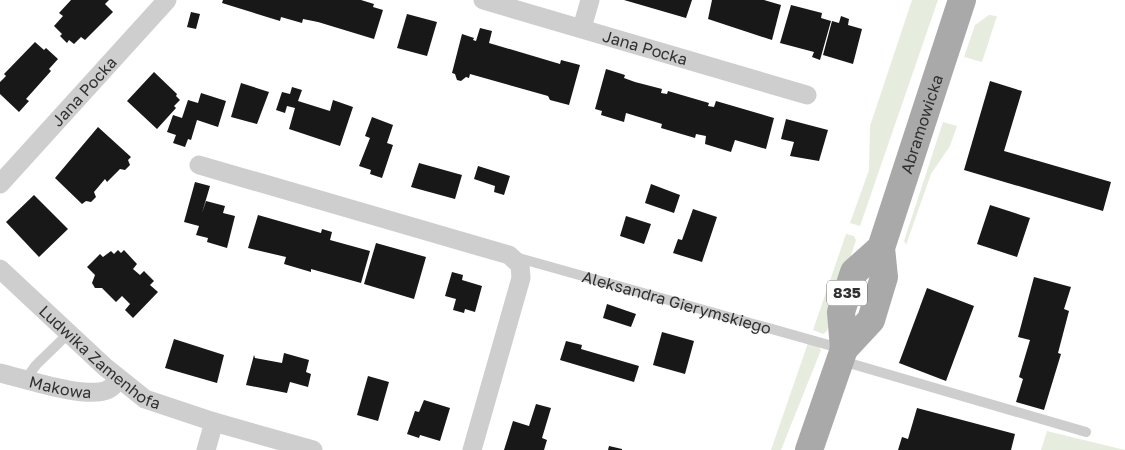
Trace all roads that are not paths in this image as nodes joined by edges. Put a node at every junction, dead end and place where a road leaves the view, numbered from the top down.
1 (167, 0) edge
2 (484, 0) edge
3 (590, 0) edge
4 (962, 0) edge
5 (582, 28) junction
6 (807, 94) dead end
7 (199, 165) dead end
8 (0, 184) edge
9 (509, 255) junction
10 (0, 269) edge
11 (69, 333) junction
12 (842, 355) junction
13 (0, 373) edge
14 (26, 379) junction
15 (119, 380) junction
16 (214, 422) junction
17 (1086, 432) dead end
18 (206, 450) edge
19 (314, 450) edge
20 (472, 450) edge
21 (808, 450) edge

1 - 8 street, Jana Pocka
2 - 5 street, Jana Pocka
3 - 5 street
4 - 12 main road, Abramowicka / 835
5 - 6 street, Jana Pocka
7 - 9 street, Aleksandra Gierymskiego
9 - 12 lane, Aleksandra Gierymskiego
9 - 20 street
10 - 11 street, Ludwika Zamenhofa
11 - 14 lane
11 - 15 street, Ludwika Zamenhofa
12 - 17 lane, Aleksandra Gierymskiego
12 - 21 main road, Abramowicka / 835
13 - 14 street, Makowa
14 - 15 street, Makowa
15 - 16 street, Ludwika Zamenhofa
16 - 18 street
16 - 19 street, Ludwika Zamenhofa

